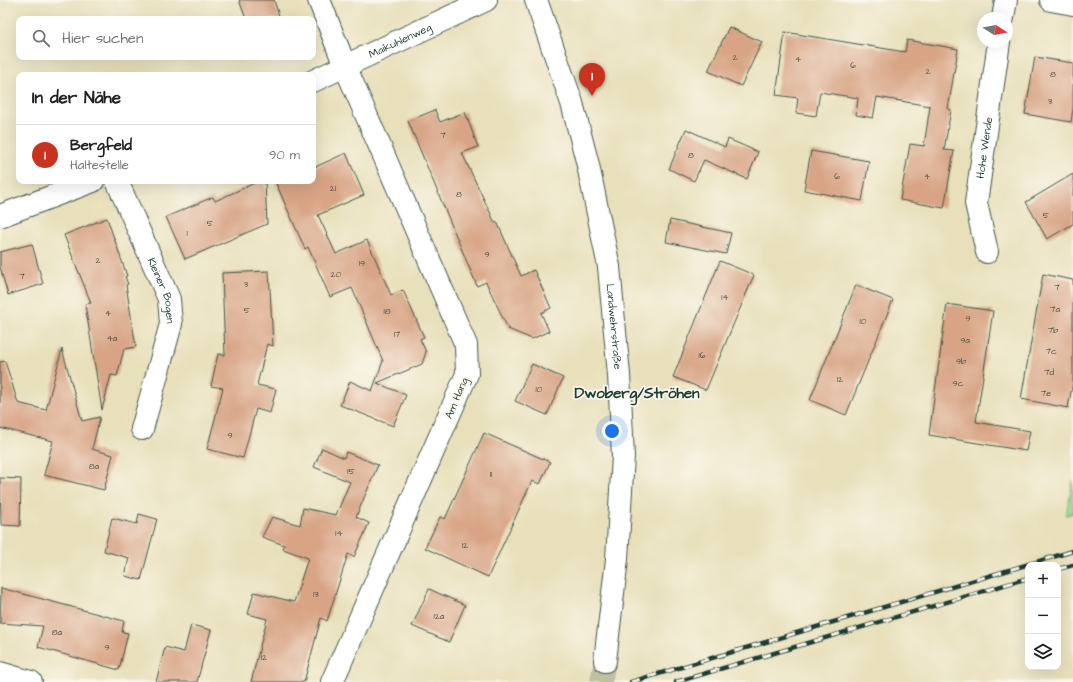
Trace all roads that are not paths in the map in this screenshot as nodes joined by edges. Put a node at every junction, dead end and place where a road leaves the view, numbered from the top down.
1 (319, 0) edge
2 (486, 0) edge
3 (536, 0) edge
4 (1006, 0) edge
5 (1051, 0) edge
6 (1073, 4) edge
7 (1004, 12) edge
8 (998, 48) edge
9 (345, 66) junction
10 (316, 80) edge
11 (85, 184) edge
12 (118, 184) edge
13 (0, 216) edge
14 (987, 252) dead end
15 (142, 429) dead end
16 (605, 662) tunnel mouth
17 (0, 673) edge
18 (31, 682) edge
19 (332, 682) edge

1 - 9 street, Am Hang
2 - 9 street, Maikuhlenweg
3 - 16 street, Landwehrstraße
4 - 7 street
5 - 6 street
8 - 14 street, Hohe Wende
9 - 10 street, Maikuhlenweg
9 - 19 street, Am Hang
11 - 13 street
12 - 15 street, Kleiner Bogen
17 - 18 street

